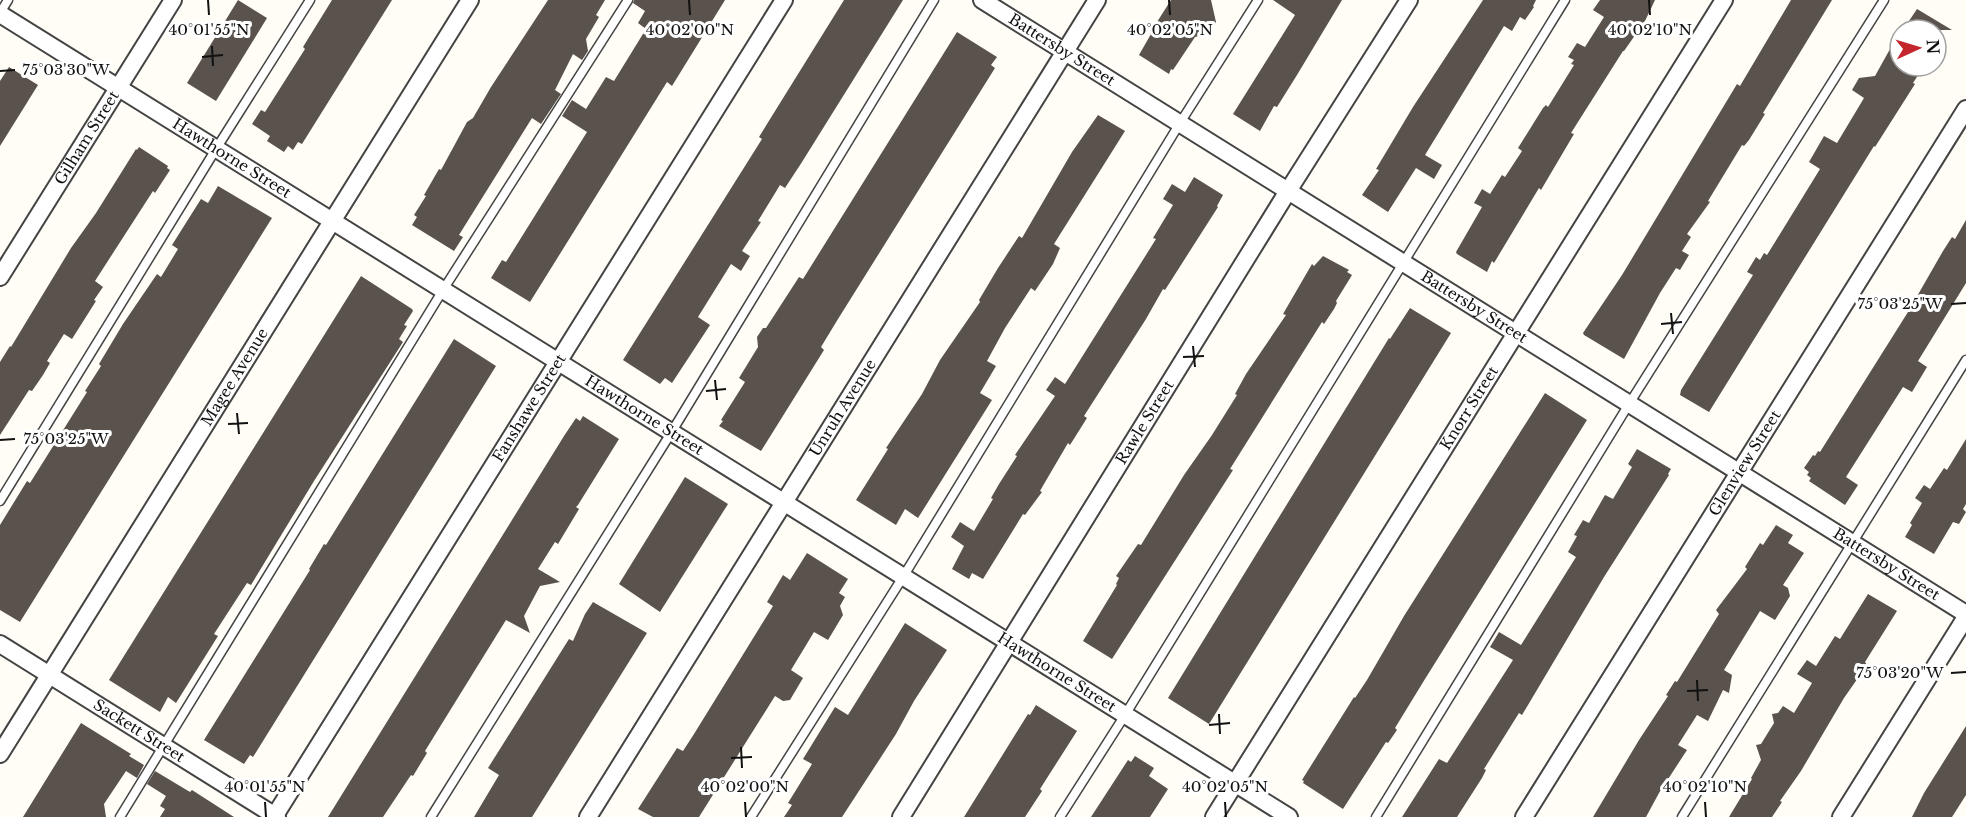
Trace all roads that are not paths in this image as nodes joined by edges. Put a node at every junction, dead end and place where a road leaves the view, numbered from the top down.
1 (8, 0) edge
2 (173, 0) edge
3 (310, 0) edge
4 (470, 0) edge
5 (628, 0) edge
6 (784, 0) edge
7 (934, 0) edge
8 (982, 0) edge
9 (1097, 0) edge
10 (1258, 0) edge
11 (1409, 0) edge
12 (1565, 0) edge
13 (1724, 0) edge
14 (1884, 0) edge
15 (0, 14) edge
16 (1065, 52) junction
17 (118, 88) junction
18 (1966, 109) edge
19 (1180, 123) junction
20 (216, 149) junction
21 (1288, 191) junction
22 (332, 221) junction
23 (1403, 263) junction
24 (0, 277) edge
25 (443, 290) junction
26 (1516, 333) junction
27 (1966, 360) edge
28 (558, 362) junction
29 (1629, 404) junction
30 (672, 433) junction
31 (1739, 472) junction
32 (0, 501) edge
33 (784, 502) junction
34 (1851, 542) junction
35 (903, 577) junction
36 (1966, 615) edge
37 (1010, 643) junction
38 (0, 644) edge
39 (49, 675) junction
40 (1125, 715) junction
41 (163, 746) junction
42 (0, 754) edge
43 (1235, 783) junction
44 (120, 817) edge
45 (276, 817) edge
46 (431, 817) edge
47 (588, 817) edge
48 (751, 817) edge
49 (901, 817) edge
50 (1060, 817) edge
51 (1214, 817) edge
52 (1289, 817) edge
53 (1376, 817) edge
54 (1524, 817) edge
55 (1682, 817) edge
56 (1841, 817) edge

1 - 15 lane
2 - 17 street, Gilham Street
3 - 20 lane
4 - 22 street, Magee Avenue
5 - 25 lane
6 - 28 street, Fanshawe Street
7 - 30 lane
8 - 16 street, Battersby Street
9 - 16 street, Unruh Avenue
10 - 19 lane
11 - 21 street, Rawle Street
12 - 23 lane
13 - 26 street, Knorr Street
14 - 29 lane
15 - 17 street, Hawthorne Street
16 - 19 street, Battersby Street
16 - 33 street, Unruh Avenue
17 - 20 street, Hawthorne Street
17 - 24 street, Gilham Street
18 - 31 street, Glenview Street
19 - 21 street, Battersby Street
19 - 35 lane
20 - 22 street, Hawthorne Street
20 - 32 lane
21 - 23 street, Battersby Street
21 - 37 street, Rawle Street
22 - 25 street, Hawthorne Street
22 - 39 street, Magee Avenue
23 - 26 street, Battersby Street
23 - 40 lane
25 - 28 street, Hawthorne Street
25 - 41 lane
26 - 29 street, Battersby Street
26 - 43 street, Knorr Street
27 - 34 lane
28 - 30 street, Hawthorne Street
28 - 45 street, Fanshawe Street
29 - 31 street, Battersby Street
29 - 53 lane
30 - 33 street, Hawthorne Street
30 - 46 lane
31 - 34 street, Battersby Street
31 - 54 street, Glenview Street
33 - 35 street, Hawthorne Street
33 - 47 street, Unruh Avenue
34 - 36 street, Battersby Street
34 - 55 lane
35 - 37 street, Hawthorne Street
35 - 48 lane
36 - 56 street
37 - 40 street, Hawthorne Street
37 - 49 street, Rawle Street
38 - 39 street, Sackett Street
39 - 41 street, Sackett Street
39 - 42 street, Magee Avenue
40 - 43 street, Hawthorne Street
40 - 50 lane
41 - 44 lane
41 - 45 street, Sackett Street
43 - 51 street, Knorr Street
43 - 52 street, Hawthorne Street

